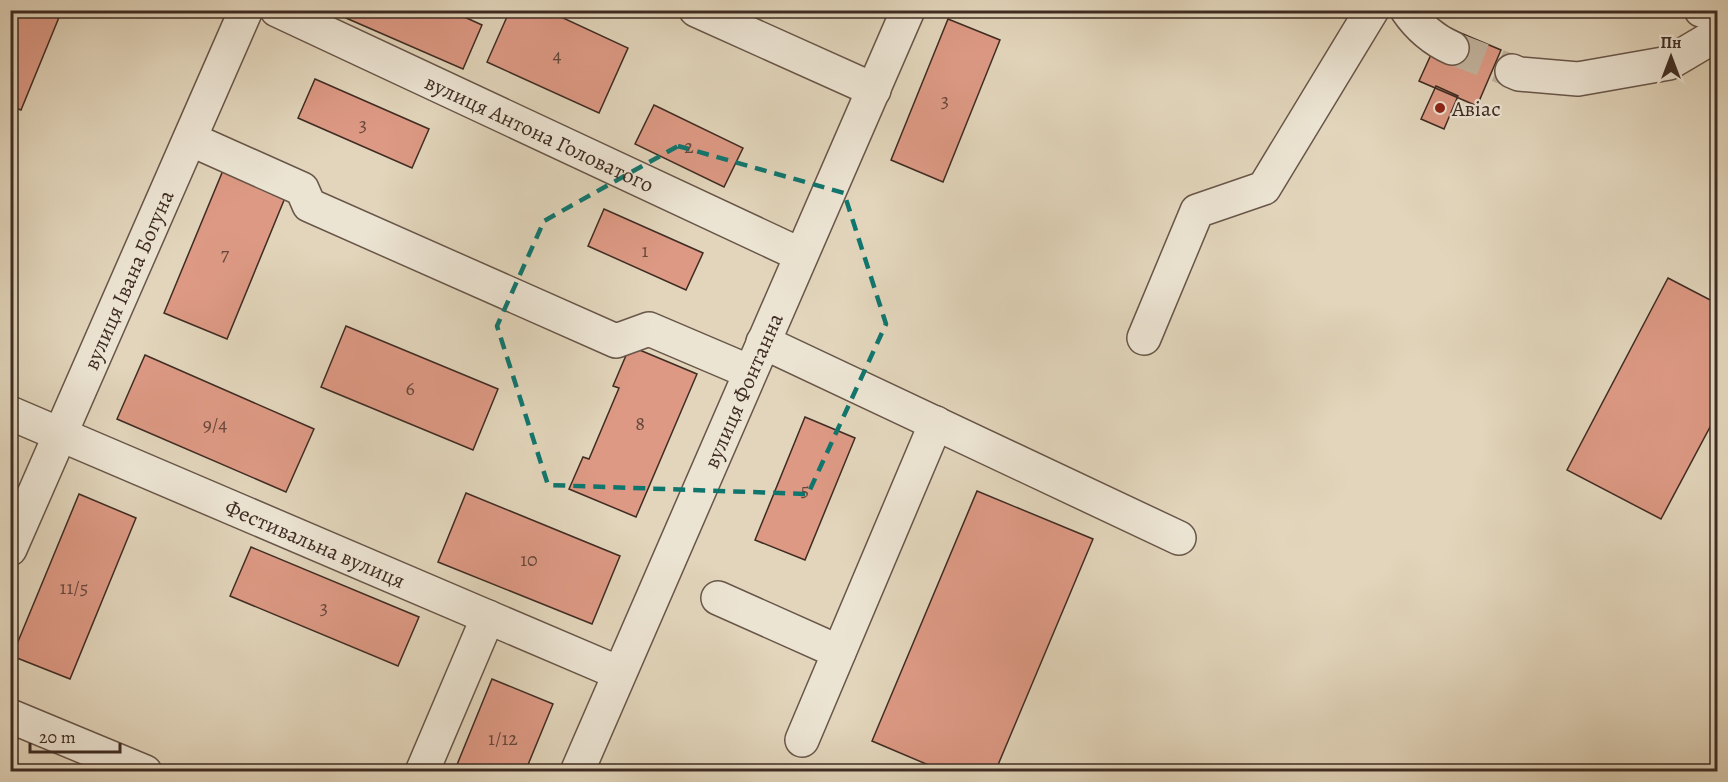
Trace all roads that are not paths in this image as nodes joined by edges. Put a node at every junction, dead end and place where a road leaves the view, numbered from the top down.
1 (246, 10) edge
2 (277, 10) edge
3 (696, 10) edge
4 (908, 10) edge
5 (1372, 10) edge
6 (1407, 10) edge
7 (1701, 10) edge
8 (1718, 16) edge
9 (1718, 34) edge
10 (1452, 48) tunnel mouth
11 (1512, 71) tunnel mouth
12 (874, 90) junction
13 (190, 139) junction
14 (801, 255) junction
15 (1144, 338) dead end
16 (763, 342) junction
17 (750, 372) junction
18 (10, 413) edge
19 (936, 423) junction
20 (60, 434) junction
21 (1179, 538) dead end
22 (10, 549) edge
23 (718, 598) dead end
24 (488, 617) junction
25 (839, 652) junction
26 (620, 674) junction
27 (10, 716) edge
28 (802, 740) dead end
29 (145, 771) edge
30 (422, 771) edge
31 (577, 771) edge

1 - 13 street, вулиця Івана Богуна
2 - 14 street, вулиця Антона Головатого
3 - 12 street
4 - 12 street, вулиця Фонтанна
5 - 15 street
6 - 10 street
7 - 8 street
9 - 11 street
12 - 14 street, вулиця Фонтанна
13 - 17 street
13 - 20 street, вулиця Івана Богуна
14 - 16 street, вулиця Фонтанна
16 - 17 street, вулиця Фонтанна
16 - 19 street
17 - 26 street, вулиця Фонтанна
18 - 20 street, Фестивальна вулиця
19 - 21 street
19 - 25 street
20 - 22 street, вулиця Івана Богуна
20 - 24 street, Фестивальна вулиця
23 - 25 street
24 - 26 street, Фестивальна вулиця
24 - 30 street
25 - 28 street
26 - 31 street, вулиця Фонтанна
27 - 29 street

